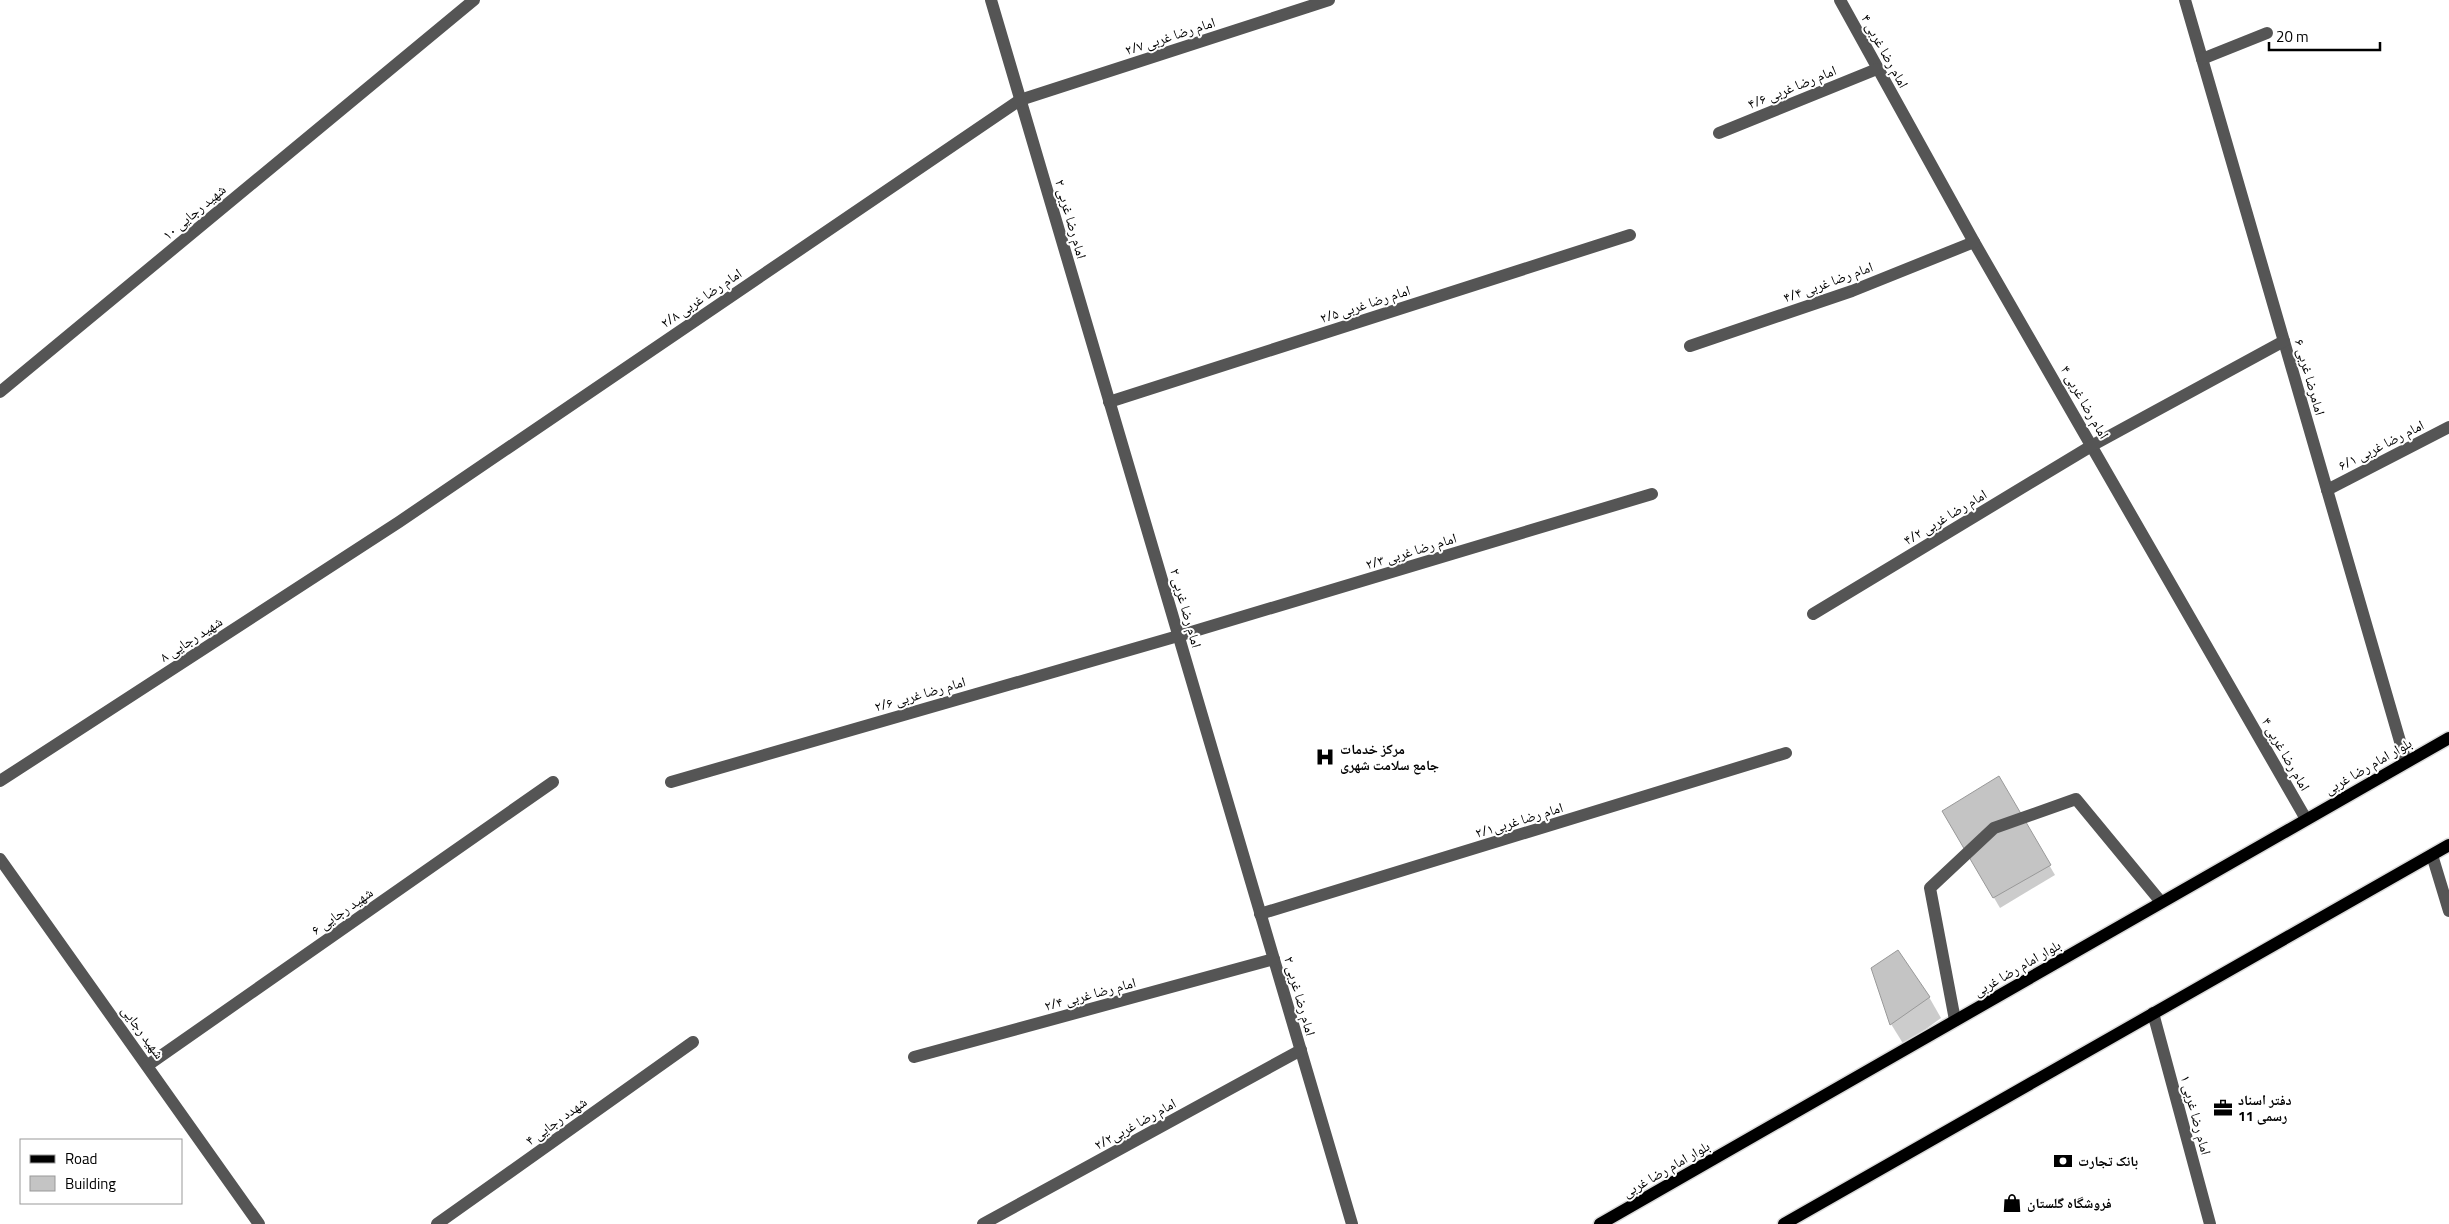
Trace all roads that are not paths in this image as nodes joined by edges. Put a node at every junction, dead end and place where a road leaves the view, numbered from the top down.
1 (474, 0) edge
2 (991, 0) edge
3 (1329, 0) edge
4 (1840, 0) edge
5 (2185, 0) edge
6 (2267, 33) dead end
7 (2202, 59) junction
8 (1877, 68) junction
9 (1020, 100) junction
10 (1719, 133) dead end
11 (1630, 235) dead end
12 (1974, 242) junction
13 (2284, 341) junction
14 (1690, 346) dead end
15 (0, 392) edge
16 (1109, 402) junction
17 (2449, 427) edge
18 (2093, 445) junction
19 (2327, 490) junction
20 (1652, 494) dead end
21 (399, 522) joint
22 (1813, 614) dead end
23 (1178, 636) junction
24 (2449, 738) edge
25 (1786, 753) dead end
26 (2406, 762) junction
27 (0, 781) edge
28 (553, 782) dead end
29 (670, 782) dead end
30 (2306, 819) junction
31 (2449, 845) edge
32 (2432, 855) junction
33 (0, 858) edge
34 (2161, 902) junction
35 (2449, 911) edge
36 (1260, 914) junction
37 (1274, 959) junction
38 (2154, 1014) junction
39 (1955, 1020) junction
40 (693, 1042) dead end
41 (1301, 1050) junction
42 (914, 1057) dead end
43 (148, 1065) junction
44 (260, 1224) edge
45 (437, 1224) edge
46 (983, 1224) edge
47 (1352, 1224) edge
48 (1600, 1224) edge
49 (1784, 1224) edge
50 (2210, 1224) edge

1 - 15 street, شهید رجایی ۱۰
2 - 9 street, امام رضا غربی ۲
3 - 9 street, امام رضا غربی ۲/۷
4 - 8 street, امام رضا غربی ۴
5 - 7 street, امامرضا غربی ۶
6 - 7 street
7 - 13 street, امامرضا غربی ۶
8 - 10 street, امام رضا غربی ۴/۶
8 - 12 street, امام رضا غربی ۴
9 - 16 street, امام رضا غربی ۲
9 - 21 street, امام رضا غربی ۲/۸
11 - 16 street, امام رضا غربی ۲/۵
12 - 14 street, امام رضا غربی ۴/۴
12 - 18 street, امام رضا غربی ۴
13 - 18 street, امام رضا غربی ۴/۲
13 - 19 street, امامرضا غربی ۶
16 - 23 street, امام رضا غربی ۲
17 - 19 street, امام رضا غربی ۶/۱
18 - 22 street, امام رضا غربی ۴/۲
18 - 30 street, امام رضا غربی ۴
19 - 26 street, امامرضا غربی ۶
20 - 23 street, امام رضا غربی ۲/۳
21 - 27 street, شهید رجایی ۸
23 - 29 street, امام رضا غربی ۲/۶
23 - 36 street, امام رضا غربی ۲
24 - 26 main road, بلوار امام رضا غربی
25 - 36 street, امام رضا غربی۲/۱
26 - 30 main road, بلوار امام رضا غربی
28 - 43 street, شهید رجایی ۶
30 - 34 main road, بلوار امام رضا غربی
31 - 32 main road
32 - 35 street
32 - 38 main road
33 - 43 street, شهید رجایی
34 - 39 main road, بلوار امام رضا غربی
34 - 39 street
36 - 37 street, امام رضا غربی ۲
37 - 41 street, امام رضا غربی ۲
37 - 42 street, امام رضا غربی ۲/۴
38 - 49 main road
38 - 50 street, امام رضا غربی ۱
39 - 48 main road, بلوار امام رضا غربی
40 - 45 street, شهدد رجایی ۴
41 - 46 street, امام رضا غربی۲/۲
41 - 47 street, امام رضا غربی ۲
43 - 44 street, شهید رجایی

